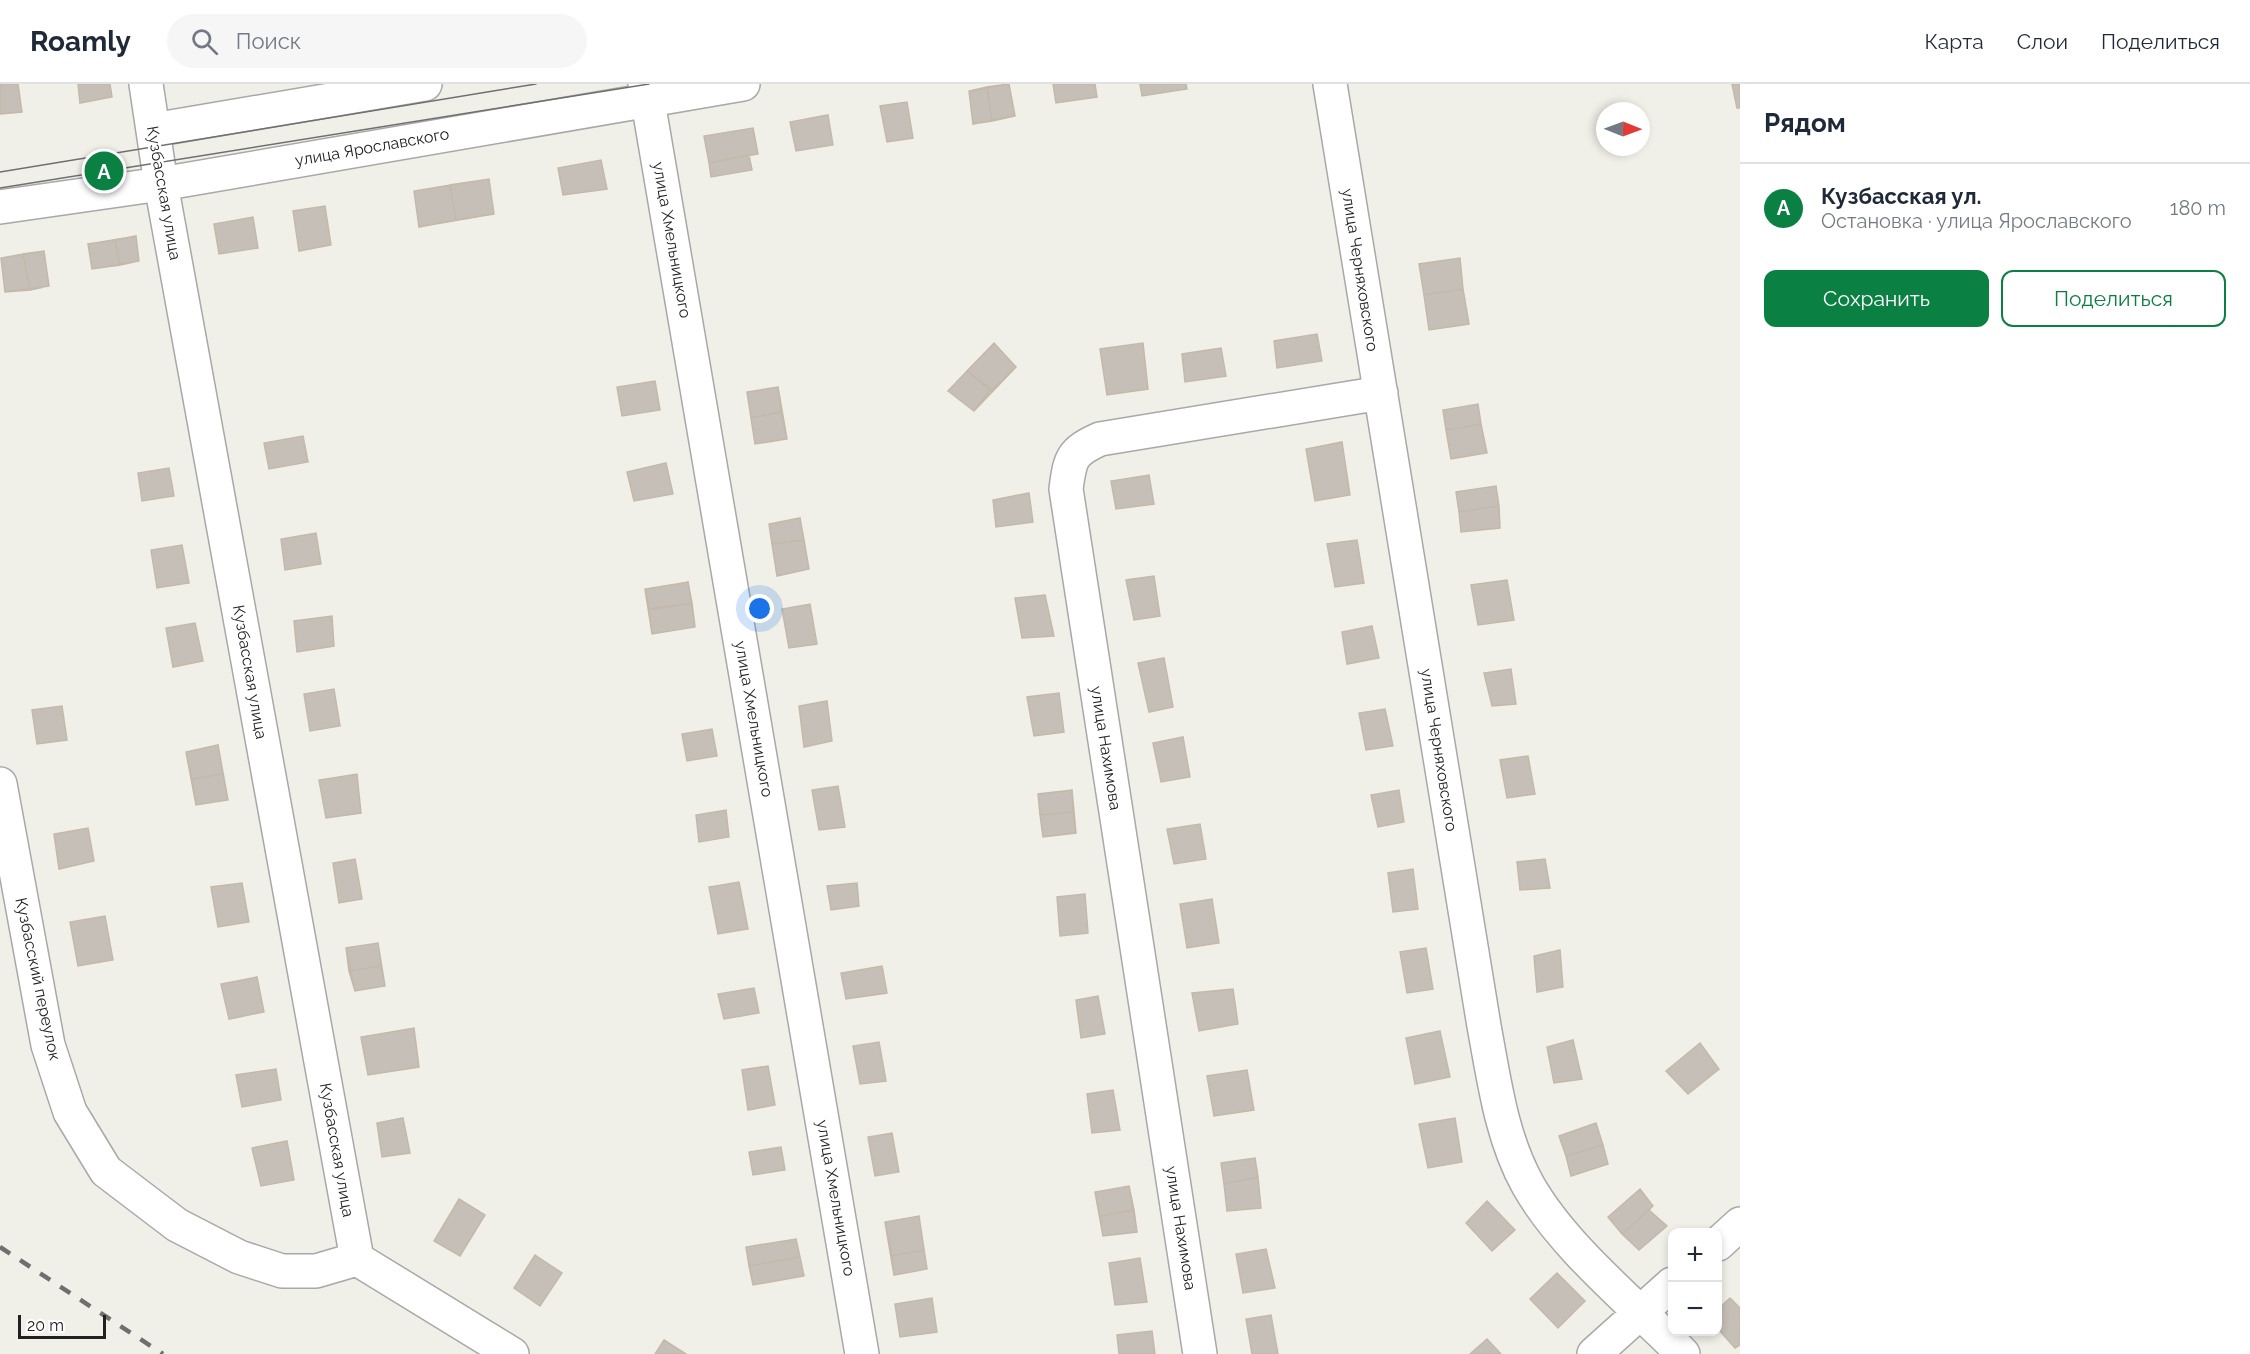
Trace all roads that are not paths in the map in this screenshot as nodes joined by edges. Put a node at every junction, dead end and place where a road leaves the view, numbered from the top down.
1 (146, 84) edge
2 (425, 84) edge
3 (743, 84) edge
4 (1330, 84) edge
5 (647, 92) edge
6 (153, 130) junction
7 (161, 184) junction
8 (0, 207) edge
9 (1381, 393) junction
10 (0, 784) edge
11 (1740, 1224) edge
12 (1722, 1240) edge
13 (357, 1259) junction
14 (1668, 1288) edge
15 (1642, 1312) junction
16 (512, 1354) edge
17 (862, 1354) edge
18 (1200, 1354) edge
19 (1594, 1354) edge
20 (1683, 1354) edge

1 - 6 street, Кузбасская улица
2 - 6 street
3 - 5 street, улица Ярославского
4 - 9 street, улица Черняховского
5 - 7 street, улица Ярославского
5 - 17 street, улица Хмельницкого
6 - 7 street, Кузбасская улица
7 - 8 street, улица Ярославского
7 - 13 street, Кузбасская улица
9 - 15 street, улица Черняховского
9 - 18 street, улица Нахимова
10 - 13 street, Кузбасский переулок
11 - 12 street
13 - 16 street
14 - 15 street
15 - 19 street
15 - 20 street, улица Черняховского

